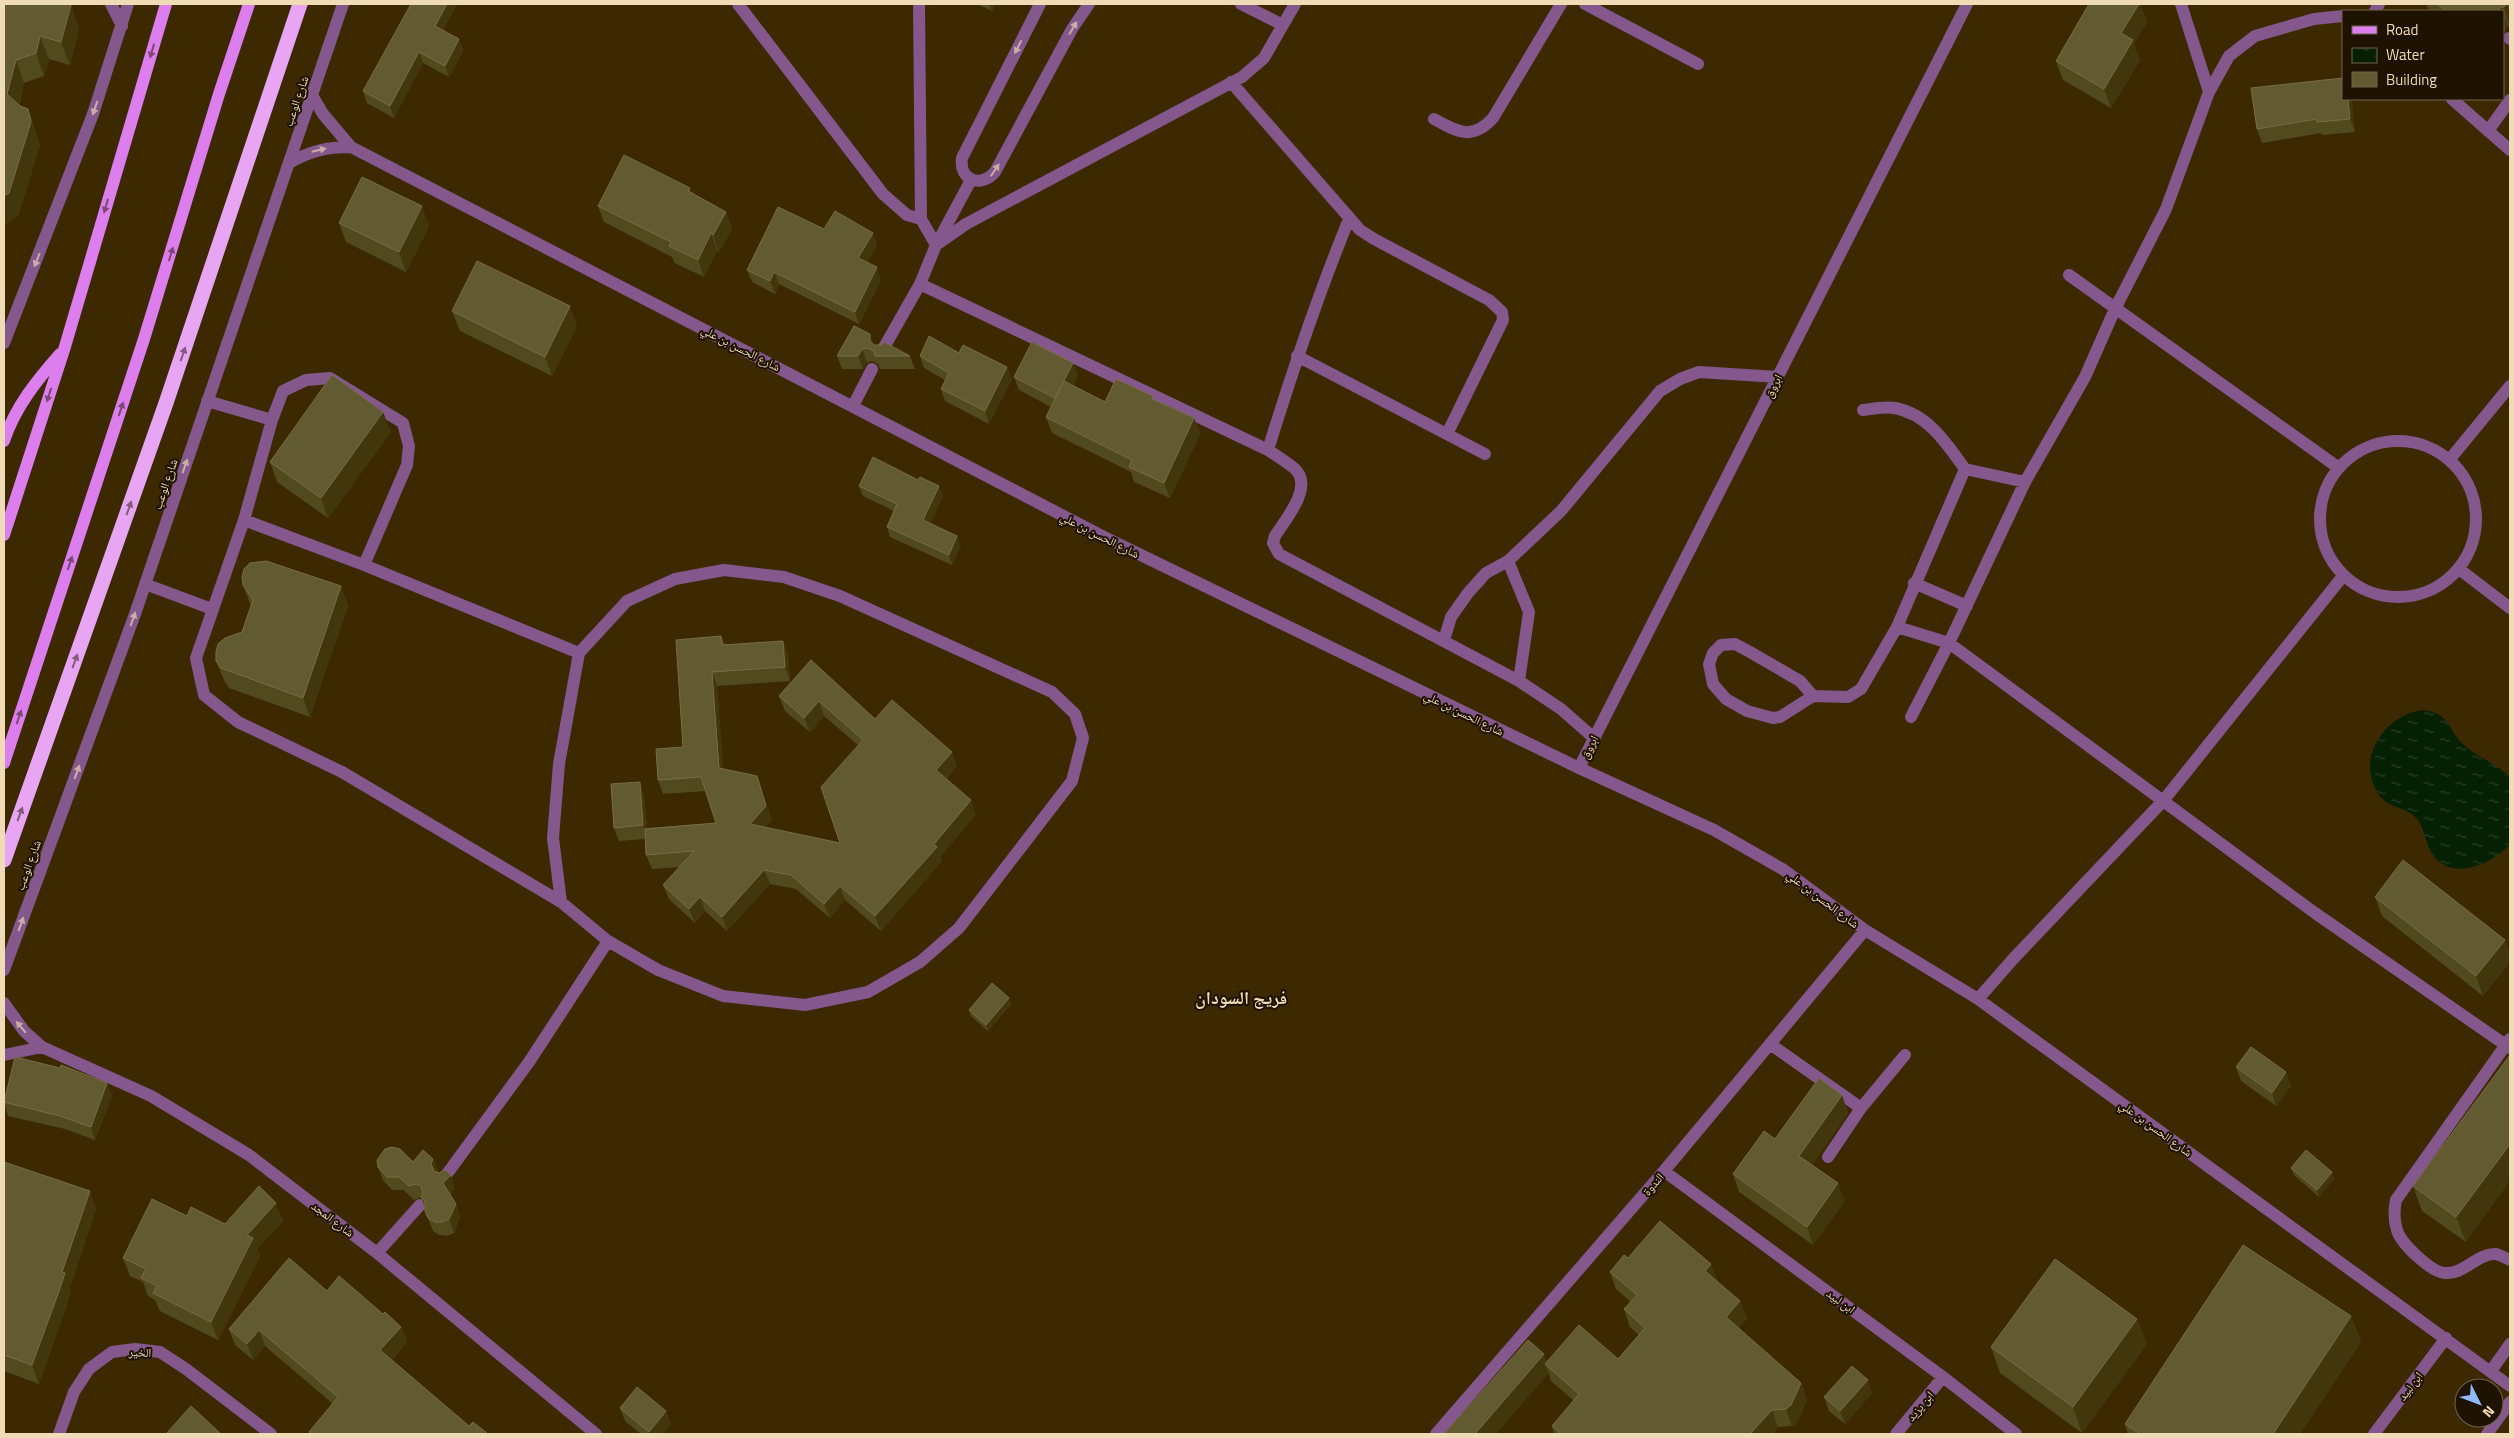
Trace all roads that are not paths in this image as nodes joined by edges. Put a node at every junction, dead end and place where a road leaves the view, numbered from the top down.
1 (112, 4) edge
2 (128, 4) edge
3 (166, 4) edge
4 (249, 4) edge
5 (300, 4) edge
6 (343, 4) edge
7 (738, 4) edge
8 (919, 4) edge
9 (1040, 4) edge
10 (1089, 4) edge
11 (1241, 4) edge
12 (1295, 4) edge
13 (1561, 4) edge
14 (1584, 4) edge
15 (1967, 4) edge
16 (2181, 4) edge
17 (2340, 12) edge
18 (1283, 25) junction
19 (122, 26) junction
20 (1698, 64) dead end
21 (1231, 82) junction
22 (2209, 92) junction
23 (312, 95) junction
24 (2453, 100) edge
25 (2510, 100) edge
26 (1434, 120) dead end
27 (2488, 131) junction
28 (352, 147) junction
29 (2510, 150) edge
30 (288, 163) junction
31 (971, 180) junction
32 (921, 219) junction
33 (1349, 220) junction
34 (936, 245) junction
35 (2069, 275) dead end
36 (920, 284) junction
37 (2115, 309) junction
38 (4, 343) edge
39 (64, 350) junction
40 (882, 351) edge
41 (1297, 356) junction
42 (872, 369) dead end
43 (1778, 377) junction
44 (2510, 386) edge
45 (208, 400) junction
46 (853, 406) junction
47 (1863, 410) dead end
48 (272, 420) junction
49 (1447, 434) junction
50 (4, 441) edge
51 (1268, 450) junction
52 (1484, 454) dead end
53 (2450, 460) junction
54 (2339, 468) junction
55 (1965, 469) junction
56 (2025, 482) junction
57 (244, 520) junction
58 (4, 535) edge
59 (1508, 561) junction
60 (364, 565) junction
61 (2459, 569) junction
62 (2343, 576) junction
63 (1914, 583) junction
64 (145, 584) junction
65 (1968, 606) junction
66 (2510, 608) edge
67 (212, 609) junction
68 (1897, 627) junction
69 (1444, 640) junction
70 (1949, 643) junction
71 (579, 653) junction
72 (1518, 681) junction
73 (1813, 696) junction
74 (1911, 717) dead end
75 (1594, 738) junction
76 (4, 763) edge
77 (1579, 768) junction
78 (2164, 801) junction
79 (4, 860) edge
80 (562, 902) junction
81 (1865, 930) junction
82 (608, 941) junction
83 (4, 970) edge
84 (1978, 1000) junction
85 (4, 1003) edge
86 (1770, 1044) junction
87 (2509, 1044) edge
88 (42, 1047) junction
89 (4, 1055) edge
90 (1905, 1055) dead end
91 (1862, 1108) junction
92 (1828, 1157) dead end
93 (1664, 1171) junction
94 (444, 1178) edge
95 (420, 1205) edge
96 (377, 1253) junction
97 (2510, 1260) edge
98 (2446, 1338) junction
99 (2510, 1344) edge
100 (2491, 1371) junction
101 (1944, 1377) junction
102 (2510, 1386) edge
103 (2510, 1402) edge
104 (59, 1434) edge
105 (272, 1434) edge
106 (596, 1434) edge
107 (1436, 1434) edge
108 (1896, 1434) edge
109 (2016, 1434) edge
110 (2374, 1434) edge
111 (2487, 1434) edge

1 - 19 street
2 - 19 street
3 -> 39 main road
76 -> 4 main road
79 -> 5 highway
6 - 23 street, شارع الوعب
7 - 32 street
8 - 32 street
9 -> 31 street
31 -> 10 street
11 - 18 street
12 - 18 street
13 - 26 street
14 - 20 street
15 - 43 street, ابروق
16 - 22 street
17 - 22 street
18 - 21 street
19 -> 38 street
21 - 33 street
21 - 34 street
22 - 37 street
23 - 28 street, شارع الحسن بن علي
23 - 30 street, شارع الوعب
24 - 27 street
25 - 27 street
27 - 29 street
30 -> 28 street, شارع الحسن بن علي
28 - 46 street, شارع الحسن بن علي
30 - 45 street, شارع الوعب
31 - 34 street
32 - 34 street
33 - 41 street
33 - 49 street
34 - 36 street
35 - 37 street
36 - 40 street
36 - 51 street
37 - 54 street
37 - 56 street
39 - 50 main road
39 -> 58 main road
41 - 49 street
41 - 51 street
42 - 46 street
43 - 59 street
43 - 75 street, ابروق
44 - 53 street
45 - 48 street
64 -> 45 street, شارع الوعب
46 - 77 street, شارع الحسن بن علي
47 - 55 street
48 - 57 street
48 - 60 street
49 - 52 street
51 - 69 street
53 - 54 street
53 - 61 street
54 - 62 street
55 - 56 street
55 - 63 street
56 - 65 street
57 - 60 street
57 - 67 street
59 - 69 street
59 - 72 street
60 - 71 street
61 - 62 street
61 - 66 street
62 - 78 street
63 - 65 street
63 - 68 street
64 - 67 street
83 -> 64 street, شارع الوعب
65 - 70 street
67 - 80 street
68 - 70 street
68 - 73 street
69 - 72 street
70 - 74 street
70 - 78 street
71 - 80 street
71 - 82 street
72 - 75 street
73 - 73 street
75 - 77 street, ابروق
77 - 81 street, شارع الحسن بن علي
78 - 84 street
78 - 87 street
80 - 82 street
81 - 84 street, شارع الحسن بن علي
81 - 86 street, الندوة
82 - 94 street
84 - 98 street, شارع الحسن بن علي
88 -> 85 street, شارع المجد
86 - 91 street
86 - 93 street, الندوة
87 - 97 street
88 - 89 street
88 - 96 street, شارع المجد
90 - 91 street
91 - 92 street
93 - 101 street, ابن لبيد
93 - 107 street, الندوة
95 - 96 street
96 - 106 street, شارع المجد
98 - 100 street, شارع الحسن بن علي
98 - 110 street, ابن لبيد
99 - 100 street
100 - 102 street, شارع الحسن بن علي
101 - 108 street, ابن يزيد
101 - 109 street, ابن لبيد
103 - 111 street
104 - 105 street, الخير

